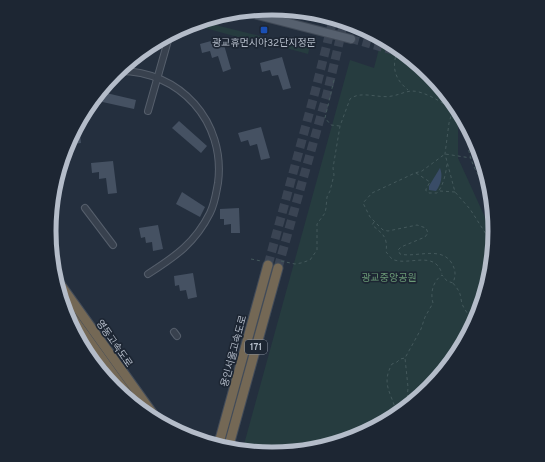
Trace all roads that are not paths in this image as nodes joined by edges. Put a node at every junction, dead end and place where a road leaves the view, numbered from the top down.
1 (261, 15) edge
2 (351, 39) tunnel mouth
3 (168, 43) edge
4 (127, 72) edge
5 (158, 79) junction
6 (148, 111) dead end
7 (85, 208) dead end
8 (113, 244) dead end
9 (267, 264) tunnel mouth
10 (278, 264) tunnel mouth
11 (148, 274) dead end
12 (65, 292) edge
13 (78, 326) edge
14 (121, 385) edge
15 (149, 409) edge
16 (220, 441) edge
17 (230, 443) edge

1 - 2 main road
3 - 5 lane
4 - 5 lane
5 - 6 lane
5 - 11 lane
7 - 8 lane
9 - 16 highway, 용인서울고속도로 / 171
10 - 17 highway, 171
12 - 15 highway, 영동고속도로
13 - 14 highway, 영동고속도로

